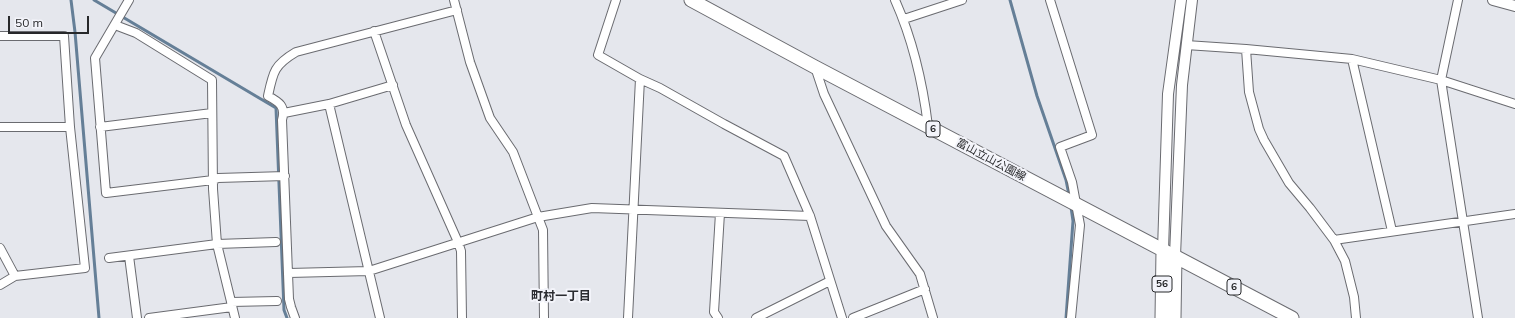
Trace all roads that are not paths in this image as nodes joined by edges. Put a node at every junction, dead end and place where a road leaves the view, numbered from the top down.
1 (129, 0) edge
2 (454, 0) edge
3 (616, 0) edge
4 (691, 0) edge
5 (895, 0) edge
6 (961, 0) edge
7 (1050, 0) edge
8 (1181, 0) edge
9 (1192, 0) edge
10 (1458, 0) edge
11 (1494, 0) edge
12 (1515, 6) edge
13 (457, 10) junction
14 (904, 19) junction
15 (114, 25) junction
16 (374, 31) junction
17 (0, 36) edge
18 (1186, 46) junction
19 (1246, 49) junction
20 (1352, 60) junction
21 (815, 67) junction
22 (640, 79) junction
23 (1441, 80) junction
24 (393, 85) junction
25 (329, 104) junction
26 (1515, 104) edge
27 (212, 113) junction
28 (284, 113) junction
29 (928, 126) junction
30 (0, 127) edge
31 (70, 127) junction
32 (100, 127) junction
33 (284, 176) junction
34 (213, 180) junction
35 (1077, 205) junction
36 (633, 209) junction
37 (720, 213) junction
38 (1515, 214) edge
39 (810, 216) junction
40 (538, 217) junction
41 (1462, 221) junction
42 (1392, 231) junction
43 (1334, 240) junction
44 (276, 242) dead end
45 (458, 242) junction
46 (217, 244) junction
47 (0, 248) edge
48 (1163, 250) junction
49 (129, 256) junction
50 (1175, 256) junction
51 (109, 258) dead end
52 (369, 271) junction
53 (289, 273) junction
54 (15, 276) junction
55 (830, 281) junction
56 (0, 285) edge
57 (924, 289) junction
58 (277, 301) dead end
59 (232, 304) junction
60 (137, 318) edge
61 (149, 318) edge
62 (235, 318) edge
63 (295, 318) edge
64 (380, 318) edge
65 (462, 318) edge
66 (544, 318) edge
67 (628, 318) edge
68 (718, 318) edge
69 (756, 318) edge
70 (842, 318) edge
71 (853, 318) edge
72 (933, 318) edge
73 (1071, 318) edge
74 (1162, 318) edge
75 (1174, 318) edge
76 (1292, 318) edge
77 (1356, 318) edge
78 (1478, 318) edge

1 - 15 street
2 - 13 street
3 - 22 street
4 - 21 main road, 富山立山公園線 / 6
5 - 14 street
6 - 14 street
7 - 35 street
8 - 48 street
9 - 18 street
10 - 23 street
11 - 12 street
13 - 16 street
13 - 40 street
14 - 29 street
15 - 27 street
15 - 32 street
16 - 24 street
16 - 28 street
17 - 31 street
18 - 19 street
18 - 50 street
19 - 20 street
19 - 43 street
20 - 23 street
20 - 42 street
21 - 29 main road, 富山立山公園線 / 6
21 - 57 street
22 - 36 street
22 - 39 street
23 - 26 street
23 - 41 street
24 - 25 street
24 - 45 street
25 - 28 street
25 - 52 street
27 - 32 street
27 - 34 street
28 - 33 street
29 - 35 main road, 富山立山公園線 / 6
30 - 31 street
31 - 54 street
32 - 34 street
33 - 34 street
33 - 53 street
34 - 46 street
35 - 48 main road, 富山立山公園線 / 6
35 - 73 street
36 - 37 street
36 - 40 street
36 - 67 street
37 - 39 street
37 - 68 street
38 - 41 street
39 - 55 street
40 - 45 street
40 - 66 street
41 - 42 street
41 - 78 street
42 - 43 street
43 - 77 street
44 - 46 street
45 - 52 street
45 - 65 street
46 - 49 street
46 - 59 street
47 - 54 street
48 - 50 main road, 富山立山公園線 / 6
48 - 74 main road, 56
49 - 51 street
49 - 60 street
50 - 75 main road, 56
50 - 76 main road, 富山立山公園線 / 6
52 - 53 street
52 - 64 street
53 - 63 street
54 - 56 street
55 - 69 street
55 - 70 street
57 - 71 street
57 - 72 street
58 - 59 street
59 - 61 street
59 - 62 street

